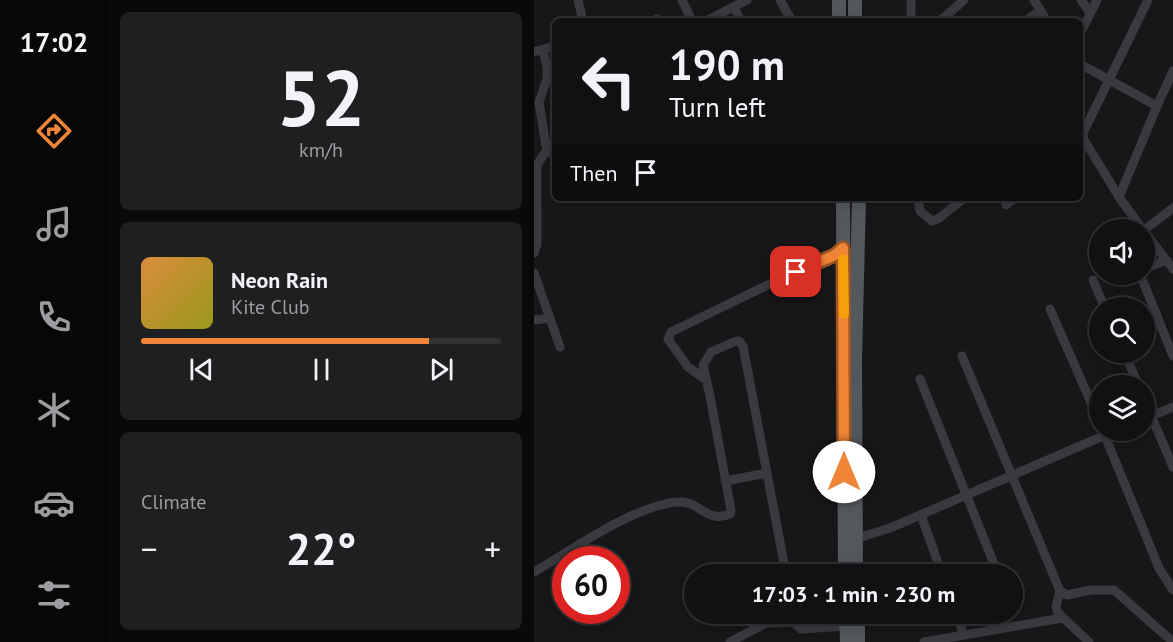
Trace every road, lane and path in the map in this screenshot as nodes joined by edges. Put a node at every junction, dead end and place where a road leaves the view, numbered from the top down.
1 (578, 0) edge
2 (682, 0) edge
3 (747, 0) edge
4 (780, 0) edge
5 (839, 0) edge
6 (855, 0) edge
7 (911, 0) edge
8 (964, 0) edge
9 (1034, 0) edge
10 (1081, 0) edge
11 (1097, 0) edge
12 (1148, 0) edge
13 (734, 7) junction
14 (1040, 10) junction
15 (1090, 13) junction
16 (582, 18) edge
17 (691, 18) edge
18 (712, 18) edge
19 (740, 18) edge
20 (790, 18) edge
21 (839, 18) edge
22 (855, 18) edge
23 (911, 18) edge
24 (943, 18) edge
25 (1030, 18) edge
26 (1045, 18) edge
27 (1083, 28) edge
28 (539, 51) edge
29 (1083, 66) edge
30 (1173, 71) edge
31 (1109, 80) junction
32 (552, 87) edge
33 (543, 88) junction
34 (537, 102) edge
35 (1157, 106) junction
36 (1083, 133) edge
37 (1083, 145) edge
38 (544, 153) edge
39 (1119, 197) junction
40 (843, 201) edge
41 (859, 201) edge
42 (918, 201) edge
43 (960, 201) edge
44 (1012, 201) edge
45 (1006, 206) dead end
46 (1173, 208) edge
47 (1136, 219) edge
48 (1155, 222) edge
49 (1155, 245) edge
50 (843, 248) junction
51 (534, 253) edge
52 (1167, 261) junction
53 (1155, 265) edge
54 (1173, 269) edge
55 (534, 273) edge
56 (536, 283) edge
57 (1144, 285) edge
58 (1050, 309) dead end
59 (550, 318) junction
60 (534, 320) edge
61 (850, 340) junction
62 (560, 346) dead end
63 (962, 356) dead end
64 (1173, 356) edge
65 (920, 379) dead end
66 (707, 385) junction
67 (1089, 398) edge
68 (1173, 407) edge
69 (1155, 414) edge
70 (1155, 431) edge
71 (1089, 440) edge
72 (1107, 441) edge
73 (1173, 467) edge
74 (767, 473) junction
75 (1011, 476) junction
76 (726, 481) junction
77 (967, 495) junction
78 (921, 515) junction
79 (850, 539) junction
80 (784, 564) edge
81 (846, 564) edge
82 (854, 564) edge
83 (938, 564) edge
84 (994, 564) edge
85 (534, 572) edge
86 (1173, 590) edge
87 (1060, 591) junction
88 (1062, 618) junction
89 (764, 624) edge
90 (798, 624) edge
91 (826, 624) edge
92 (846, 624) edge
93 (858, 624) edge
94 (960, 624) edge
95 (964, 635) junction
96 (947, 640) edge
97 (730, 642) edge
98 (847, 642) edge
99 (858, 642) edge
100 (924, 642) edge
101 (1089, 642) edge
102 (1173, 642) edge

1 - 16 street
2 - 17 street
3 - 13 street
4 - 20 street
5 - 21 main road
6 - 22 main road
7 - 23 street
8 - 24 street
9 - 14 street
10 - 15 street
11 - 15 street
12 - 31 street
13 - 18 street
13 - 19 street
14 - 25 street
14 - 26 street
15 - 27 street
28 - 33 street
29 - 31 street
30 - 35 street
31 - 35 street
31 - 36 street
32 - 33 street
33 - 34 street
34 - 38 street
35 - 39 street
37 - 39 street
38 - 51 street
39 - 47 street
40 - 50 main road
41 - 61 main road
42 - 43 street
44 - 45 street
46 - 48 street
49 - 52 street
50 - 61 main road
50 - 66 street
52 - 53 street
52 - 54 street
55 - 56 street
56 - 59 street
57 - 64 street
58 - 67 street
59 - 60 street
59 - 62 street
61 - 79 main road
63 - 75 street
65 - 77 street
66 - 74 street
66 - 76 street
68 - 69 street
70 - 73 street
71 - 75 street
72 - 86 street
74 - 76 street
74 - 80 street
75 - 77 street
75 - 87 street
76 - 85 street
77 - 78 street
77 - 84 street
78 - 79 street
78 - 83 street
79 - 81 main road
79 - 82 main road
87 - 88 street
87 - 102 street
88 - 95 street
88 - 101 street
89 - 97 street
90 - 91 street
92 - 98 main road
93 - 99 main road
94 - 95 street
95 - 96 street
96 - 100 street

